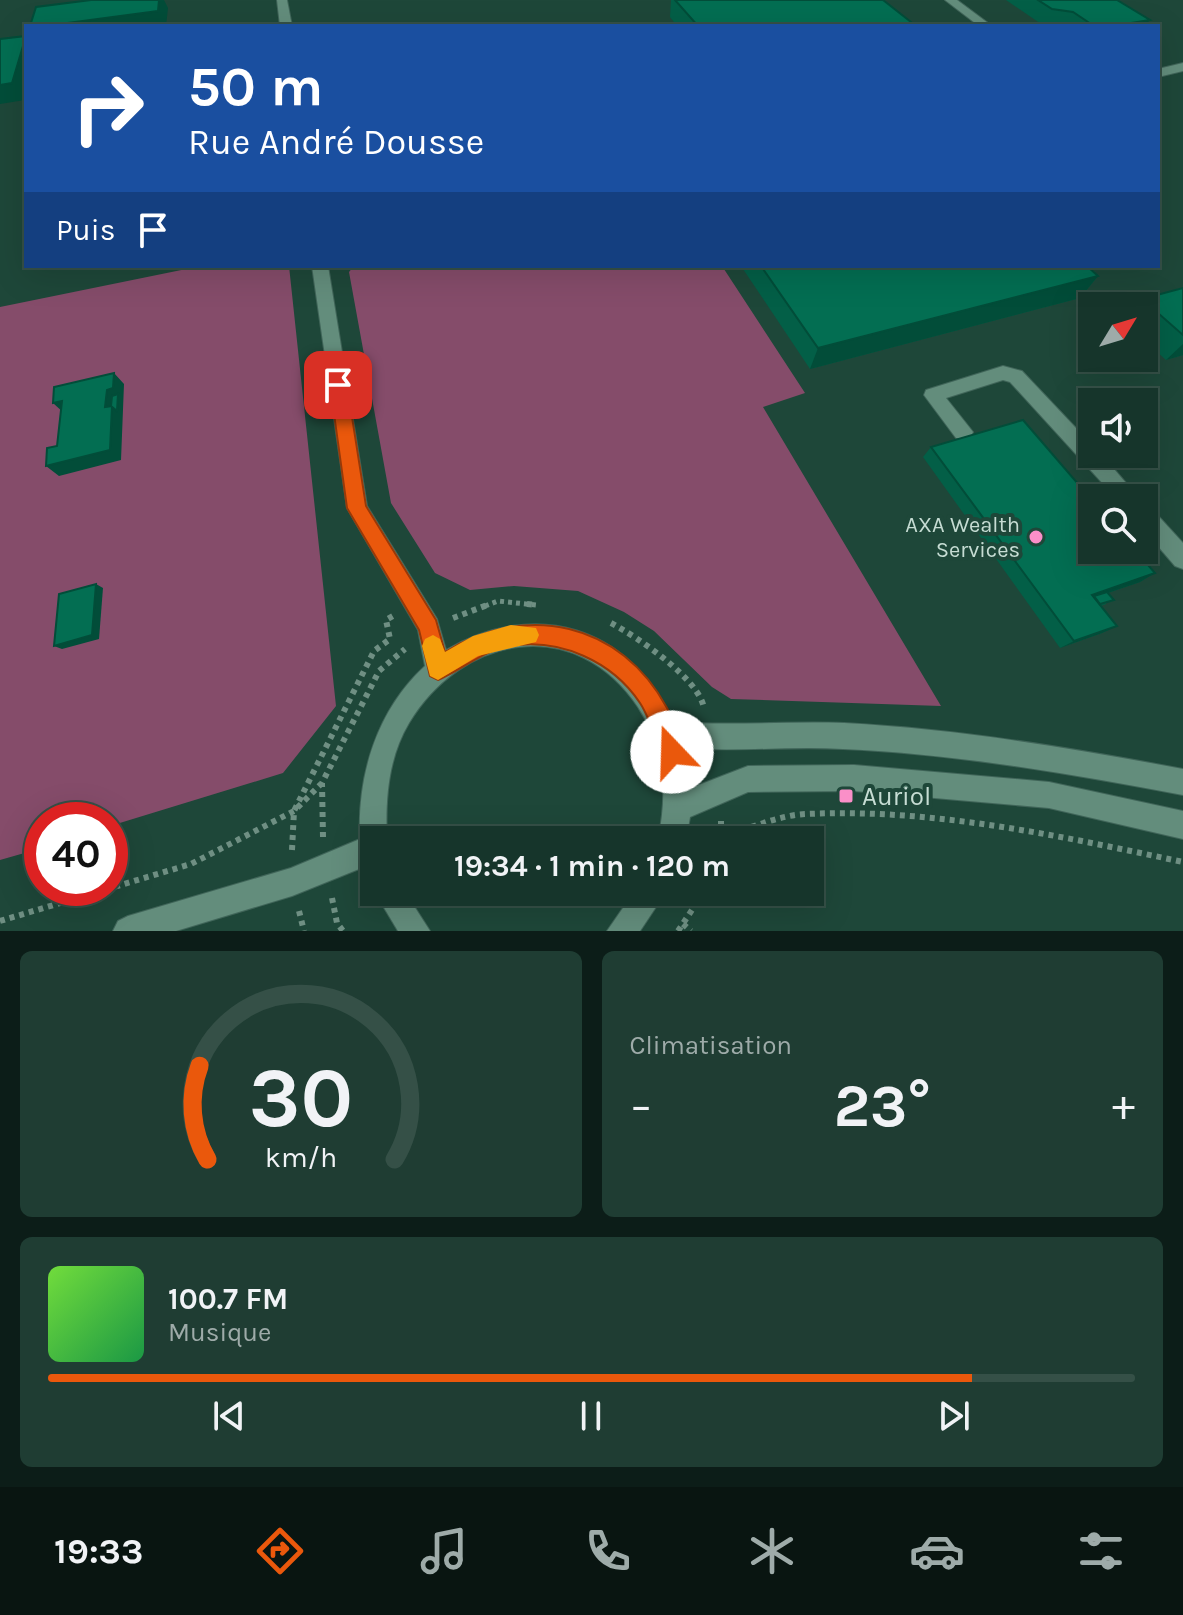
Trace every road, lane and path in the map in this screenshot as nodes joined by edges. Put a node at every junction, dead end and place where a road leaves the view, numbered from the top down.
1 (282, 0) edge
2 (950, 0) edge
3 (286, 24) edge
4 (983, 24) edge
5 (1183, 67) edge
6 (1160, 73) edge
7 (320, 268) edge
8 (963, 432) dead end
9 (1116, 484) edge
10 (1158, 531) edge
11 (1183, 559) edge
12 (415, 604) junction
13 (550, 606) dead end
14 (608, 622) dead end
15 (429, 627) junction
16 (438, 669) junction
17 (667, 734) junction
18 (707, 738) junction
19 (1183, 782) edge
20 (322, 783) junction
21 (678, 809) junction
22 (294, 811) junction
23 (1183, 825) edge
24 (373, 826) edge
25 (675, 826) edge
26 (759, 826) edge
27 (360, 854) edge
28 (1183, 862) edge
29 (327, 867) junction
30 (292, 882) junction
31 (398, 906) edge
32 (641, 906) edge
33 (695, 906) edge
34 (0, 921) edge
35 (680, 928) edge
36 (128, 931) edge
37 (304, 931) edge
38 (343, 931) edge
39 (415, 931) edge
40 (622, 931) edge
41 (691, 931) edge

1 - 3 street
2 - 4 street
5 - 6 street
7 - 12 street
8 - 9 street
10 - 11 street
12 - 15 street
12 - 22 path
13 - 15 path
14 - 18 path
15 - 16 street
15 - 20 path
16 - 17 street
16 - 24 street
17 - 18 street
17 - 21 street
18 - 19 street
20 - 22 path
20 - 29 path
21 - 23 street
21 - 25 street
22 - 30 path
22 - 34 path
26 - 28 path
27 - 29 street
29 - 30 street
29 - 38 path
30 - 36 street
30 - 37 path
31 - 39 street
32 - 40 street
33 - 35 path
35 - 41 path

